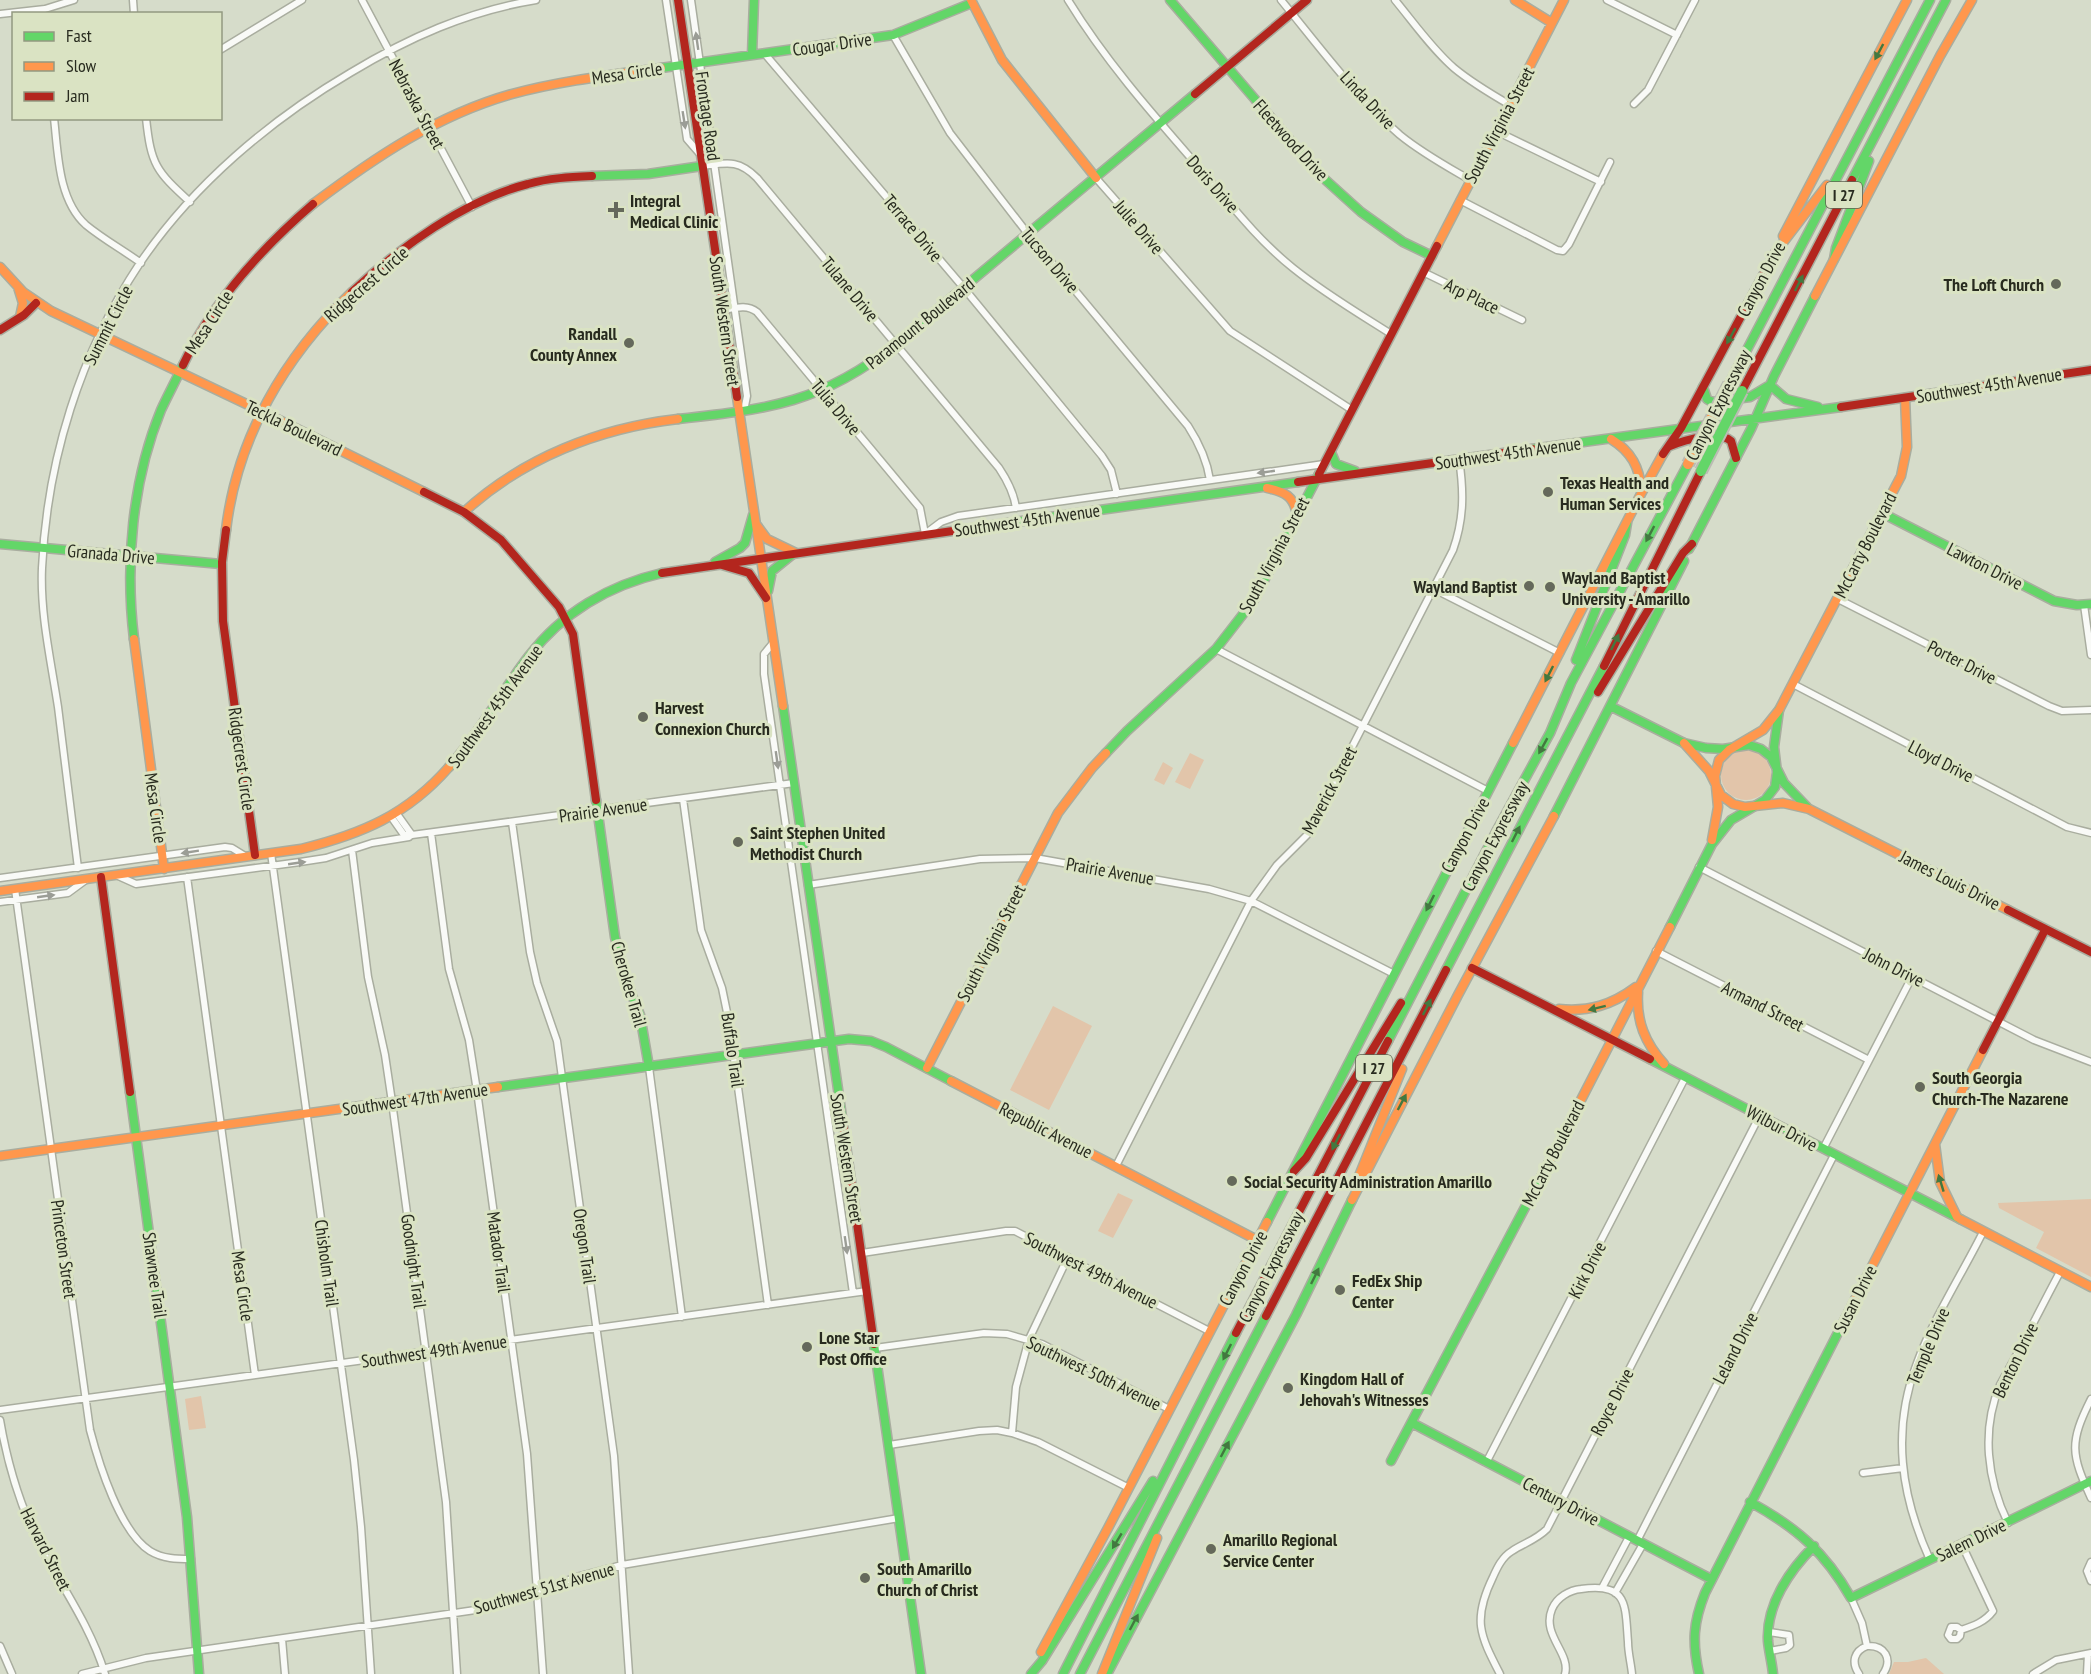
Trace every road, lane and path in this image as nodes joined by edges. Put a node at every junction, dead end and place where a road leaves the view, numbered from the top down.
1 (40, 0) edge
2 (74, 0) edge
3 (302, 0) edge
4 (362, 0) edge
5 (536, 0) edge
6 (666, 0) edge
7 (678, 0) edge
8 (691, 0) edge
9 (754, 0) edge
10 (1068, 0) edge
11 (1170, 0) edge
12 (1281, 0) edge
13 (1307, 0) edge
14 (1395, 0) edge
15 (1515, 0) edge
16 (1564, 0) edge
17 (1606, 0) edge
18 (1695, 0) edge
19 (1906, 0) edge
20 (1930, 0) edge
21 (1948, 0) edge
22 (1972, 0) edge
23 (971, 2) edge
24 (42, 12) edge
25 (1292, 13) junction
26 (1552, 23) junction
27 (893, 35) junction
28 (1677, 35) junction
29 (222, 49) edge
30 (389, 50) junction
31 (764, 53) junction
32 (752, 55) junction
33 (700, 62) junction
34 (688, 64) junction
35 (676, 66) junction
36 (1227, 67) junction
37 (1634, 104) dead end
38 (1510, 105) junction
39 (1885, 117) junction
40 (54, 120) edge
41 (146, 120) edge
42 (1160, 123) junction
43 (1864, 126) junction
44 (430, 127) junction
45 (1496, 131) junction
46 (700, 154) junction
47 (1610, 162) dead end
48 (715, 165) junction
49 (702, 166) junction
50 (1096, 178) junction
51 (1470, 180) junction
52 (1601, 182) junction
53 (1460, 200) junction
54 (190, 202) junction
55 (472, 207) junction
56 (1028, 234) junction
57 (1432, 256) junction
58 (1773, 257) junction
59 (1834, 259) junction
60 (141, 263) junction
61 (0, 267) edge
62 (1423, 272) junction
63 (18, 287) junction
64 (963, 287) junction
65 (36, 303) junction
66 (735, 308) junction
67 (723, 310) junction
68 (20, 317) junction
69 (1522, 320) dead end
70 (0, 330) edge
71 (1392, 334) junction
72 (100, 335) junction
73 (896, 344) junction
74 (2091, 370) edge
75 (178, 372) junction
76 (1770, 385) junction
77 (1703, 387) junction
78 (822, 391) junction
79 (1905, 398) junction
80 (1828, 409) junction
81 (1352, 410) junction
82 (261, 411) junction
83 (741, 411) junction
84 (1755, 420) junction
85 (1681, 428) junction
86 (1610, 439) junction
87 (1667, 448) junction
88 (1331, 451) junction
89 (1459, 459) junction
90 (1736, 459) junction
91 (1324, 464) junction
92 (1287, 469) junction
93 (1362, 473) junction
94 (1315, 479) junction
95 (1210, 480) junction
96 (1289, 483) junction
97 (1264, 487) junction
98 (1642, 492) junction
99 (1117, 494) junction
100 (1016, 508) junction
101 (464, 512) junction
102 (1882, 513) junction
103 (1297, 515) junction
104 (753, 517) junction
105 (1627, 523) junction
106 (925, 534) junction
107 (0, 544) edge
108 (1692, 544) junction
109 (44, 548) junction
110 (796, 553) junction
111 (130, 556) junction
112 (760, 558) junction
113 (221, 564) junction
114 (715, 564) junction
115 (1434, 589) junction
116 (766, 598) junction
117 (1838, 599) junction
118 (2087, 604) edge
119 (566, 618) junction
120 (773, 643) junction
121 (1216, 648) junction
122 (1560, 653) junction
123 (2091, 655) edge
124 (1571, 683) junction
125 (1793, 684) junction
126 (1610, 706) junction
127 (1779, 710) junction
128 (2091, 710) edge
129 (1363, 725) junction
130 (1684, 743) junction
131 (1739, 746) junction
132 (1775, 766) junction
133 (1551, 768) junction
134 (794, 783) junction
135 (780, 785) junction
136 (1717, 786) junction
137 (1488, 791) junction
138 (683, 799) junction
139 (1753, 806) junction
140 (1809, 809) junction
141 (597, 810) junction
142 (394, 816) junction
143 (512, 822) junction
144 (362, 832) junction
145 (431, 833) junction
146 (2091, 833) edge
147 (412, 835) junction
148 (1712, 844) junction
149 (366, 845) junction
150 (352, 850) junction
151 (271, 853) junction
152 (250, 856) junction
153 (162, 857) junction
154 (1035, 858) junction
155 (217, 861) junction
156 (273, 866) junction
157 (1699, 867) junction
158 (78, 868) junction
159 (164, 869) junction
160 (219, 873) junction
161 (116, 875) junction
162 (100, 877) junction
163 (187, 877) junction
164 (0, 878) edge
165 (808, 885) junction
166 (0, 891) edge
167 (16, 894) junction
168 (1251, 901) junction
169 (0, 902) edge
170 (2045, 930) junction
171 (1439, 943) junction
172 (1656, 951) junction
173 (2091, 952) edge
174 (1472, 968) junction
175 (1394, 974) junction
176 (1912, 977) junction
177 (1638, 985) junction
178 (1549, 1008) junction
179 (826, 1009) junction
180 (812, 1011) junction
181 (1999, 1022) junction
182 (1414, 1033) junction
183 (1611, 1039) junction
184 (830, 1042) junction
185 (817, 1044) junction
186 (734, 1056) junction
187 (1869, 1060) junction
188 (2091, 1062) edge
189 (649, 1068) junction
190 (927, 1068) junction
191 (1671, 1070) junction
192 (1685, 1078) junction
193 (562, 1079) junction
194 (477, 1091) junction
195 (392, 1102) junction
196 (306, 1114) junction
197 (1760, 1117) junction
198 (221, 1126) junction
199 (136, 1138) junction
200 (1935, 1144) junction
201 (51, 1149) junction
202 (1823, 1149) junction
203 (1834, 1155) junction
204 (0, 1156) edge
205 (1116, 1166) junction
206 (1294, 1171) junction
207 (850, 1176) junction
208 (837, 1179) junction
209 (1359, 1186) junction
210 (1909, 1194) junction
211 (1959, 1219) junction
212 (1983, 1232) junction
213 (1257, 1240) junction
214 (862, 1253) junction
215 (1068, 1257) junction
216 (864, 1266) junction
217 (850, 1268) junction
218 (2060, 1272) junction
219 (2091, 1287) edge
220 (867, 1291) junction
221 (853, 1293) junction
222 (768, 1305) junction
223 (682, 1317) junction
224 (597, 1328) junction
225 (1209, 1331) junction
226 (1029, 1339) junction
227 (511, 1340) junction
228 (875, 1348) junction
229 (426, 1351) junction
230 (340, 1363) junction
231 (255, 1375) junction
232 (170, 1386) junction
233 (84, 1398) junction
234 (2091, 1399) edge
235 (1169, 1409) junction
236 (0, 1410) edge
237 (0, 1420) edge
238 (1412, 1423) junction
239 (1012, 1433) junction
240 (889, 1444) junction
241 (1172, 1457) junction
242 (1391, 1461) dead end
243 (1487, 1461) junction
244 (1903, 1468) junction
245 (1863, 1473) dead end
246 (2088, 1483) edge
247 (1129, 1488) junction
248 (2091, 1498) edge
249 (1561, 1501) junction
250 (1750, 1502) junction
251 (899, 1518) junction
252 (1159, 1523) junction
253 (2008, 1523) junction
254 (1636, 1541) junction
255 (1962, 1545) junction
256 (1814, 1546) junction
257 (191, 1559) junction
258 (1930, 1560) junction
259 (2091, 1562) edge
260 (622, 1565) junction
261 (1711, 1579) junction
262 (2091, 1581) edge
263 (1602, 1588) junction
264 (538, 1590) junction
265 (1615, 1593) junction
266 (1851, 1598) junction
267 (453, 1613) junction
268 (367, 1626) junction
269 (1961, 1630) dead end
270 (1769, 1632) junction
271 (282, 1639) junction
272 (0, 1646) edge
273 (1867, 1646) junction
274 (198, 1651) junction
275 (1770, 1652) junction
276 (2089, 1653) edge
277 (104, 1671) edge
278 (12, 1674) edge
279 (82, 1674) edge
280 (199, 1674) edge
281 (285, 1674) edge
282 (371, 1674) edge
283 (457, 1674) edge
284 (543, 1674) edge
285 (629, 1674) edge
286 (921, 1674) edge
287 (1030, 1674) edge
288 (1063, 1674) edge
289 (1080, 1674) edge
290 (1102, 1674) edge
291 (1107, 1674) edge
292 (1500, 1674) edge
293 (1565, 1674) edge
294 (1632, 1674) edge
295 (1699, 1674) edge
296 (1773, 1674) edge
297 (1859, 1674) edge
298 (1883, 1674) edge
299 (2033, 1674) edge
300 (2087, 1674) edge

1 - 24 street
2 - 24 street
3 - 29 street
4 - 30 street, Nebraska Street
5 - 30 street, Summit Circle
6 - 35 street
7 - 34 main road, South Western Street
33 -> 8 street, Frontage Road
9 - 32 main road
10 - 42 street, Doris Drive
11 - 36 main road, Fleetwood Drive
12 - 25 street, Linda Drive
13 - 25 main road, Paramount Boulevard
14 - 38 street
15 - 26 main road
16 - 26 main road, South Virginia Street
17 - 28 street
18 - 28 street
19 -> 58 main road, Canyon Drive
20 - 43 main road, Canyon Expressway / I 27
21 - 39 main road, Canyon Expressway / I 27
22 - 59 main road
23 - 27 main road, Cougar Drive
23 - 50 main road, Julie Drive
25 - 36 main road, Paramount Boulevard
25 - 51 street, Linda Drive
26 - 38 main road, South Virginia Street
27 - 31 main road, Cougar Drive
27 - 56 street, Tucson Drive
28 - 37 street
30 - 44 street, Nebraska Street
30 - 54 street, Summit Circle
31 - 32 main road, Cougar Drive
31 - 64 street, Terrace Drive
32 - 33 main road, Cougar Drive
33 - 34 main road, Cougar Drive
33 - 48 street, Frontage Road
34 - 35 main road, Mesa Circle
34 - 46 main road, South Western Street
35 - 44 main road, Mesa Circle
35 -> 46 street
36 - 42 main road, Paramount Boulevard
36 - 57 main road, Fleetwood Drive
38 - 45 main road, South Virginia Street
39 - 59 main road
133 -> 39 main road, Canyon Expressway / I 27, bridge
40 - 60 street
41 - 54 street
42 - 50 main road, Paramount Boulevard
42 - 71 street, Doris Drive
43 - 58 main road
43 -> 124 main road, Canyon Expressway / I 27, bridge
44 - 55 street, Nebraska Street
44 - 75 main road, Mesa Circle
45 - 51 main road, South Virginia Street
45 - 52 street
46 - 49 main road, South Western Street
47 - 52 street
48 - 49 street, Tulane Drive
48 - 66 street, Frontage Road
48 - 73 street, Tulane Drive
49 - 55 main road, Ridgecrest Circle
49 - 67 main road, South Western Street
50 - 56 main road, Paramount Boulevard
50 - 81 street, Julie Drive
51 - 53 main road, South Virginia Street
52 - 53 street
53 - 57 main road, South Virginia Street
54 - 60 street, Summit Circle
55 - 82 main road, Ridgecrest Circle
56 - 64 main road, Paramount Boulevard
56 - 95 street, Tucson Drive
57 - 62 main road, South Virginia Street
58 -> 77 main road, Canyon Drive
59 - 76 main road
60 - 72 street, Summit Circle
61 - 63 main road, Teckla Boulevard
62 - 69 street, Arp Place
62 - 71 main road, South Virginia Street
63 - 65 main road, Teckla Boulevard
63 - 68 main road
64 - 73 main road, Paramount Boulevard
64 - 99 street, Terrace Drive
65 - 68 main road
65 - 72 main road, Teckla Boulevard
66 - 67 street, Tulia Drive
66 - 78 street, Tulia Drive
66 - 83 street, Frontage Road
67 - 83 main road, South Western Street
68 - 70 main road
71 - 81 main road, South Virginia Street
72 - 75 main road, Teckla Boulevard
72 - 109 street, Summit Circle
73 - 78 main road, Paramount Boulevard
73 - 100 street, Tulane Drive
74 - 79 main road, Southwest 45th Avenue
75 - 82 main road, Teckla Boulevard
75 - 111 main road, Mesa Circle
76 - 77 main road
76 - 80 main road
76 - 84 main road
77 - 85 main road, Canyon Drive
78 - 83 main road, Paramount Boulevard
78 - 106 street, Tulia Drive
79 - 80 main road, Southwest 45th Avenue
79 - 102 main road, McCarty Boulevard
80 - 84 main road, Southwest 45th Avenue
81 - 88 main road, South Virginia Street
82 - 101 main road, Teckla Boulevard
82 - 113 main road, Ridgecrest Circle
83 - 101 main road, Paramount Boulevard
83 - 104 main road, South Western Street
84 - 85 main road, Southwest 45th Avenue
84 - 90 main road
85 - 86 main road, Southwest 45th Avenue
85 - 87 main road, Canyon Drive
86 - 89 main road, Southwest 45th Avenue
86 - 98 main road
87 - 90 main road
87 - 98 main road, Canyon Drive
88 - 91 main road, South Virginia Street
88 - 93 main road
89 - 93 main road, Southwest 45th Avenue
89 - 115 street, Maverick Street
90 - 108 main road
91 - 92 street, Southwest 45th Avenue
91 - 94 main road, South Virginia Street
92 -> 95 street, Southwest 45th Avenue
92 - 96 street
93 - 94 main road, Southwest 45th Avenue
94 - 96 main road, Southwest 45th Avenue
94 - 103 main road, South Virginia Street
95 - 99 street, Southwest 45th Avenue
96 - 97 main road, Southwest 45th Avenue
97 - 103 main road
97 - 106 main road, Southwest 45th Avenue
98 - 105 main road, Canyon Drive
99 - 100 street, Southwest 45th Avenue
100 - 106 street, Southwest 45th Avenue
101 - 119 main road, Teckla Boulevard
102 - 117 main road, McCarty Boulevard
102 - 118 main road, Lawton Drive
103 - 121 main road, South Virginia Street
104 - 110 main road
104 - 112 main road, South Western Street
104 - 114 main road
105 - 122 main road, Canyon Drive
105 - 124 main road
106 - 110 main road, Southwest 45th Avenue
107 - 109 main road, Granada Drive
108 - 126 main road
108 - 133 main road
109 - 111 main road, Granada Drive
109 - 158 street, Summit Circle
110 - 112 main road, Southwest 45th Avenue
110 - 116 main road
111 - 113 main road, Granada Drive
111 - 153 main road, Mesa Circle
112 - 114 main road, Southwest 45th Avenue
112 - 116 main road, South Western Street
113 - 152 main road, Ridgecrest Circle
114 - 116 main road
114 - 119 main road, Southwest 45th Avenue
115 - 122 street
115 - 129 street, Maverick Street
116 - 120 main road, South Western Street
117 - 125 main road, McCarty Boulevard
117 - 128 street, Porter Drive
118 - 123 street
119 - 141 main road, Cherokee Trail
119 - 142 main road, Southwest 45th Avenue
120 - 134 main road, South Western Street
120 -> 135 street, South Western Street
121 - 129 street
121 - 154 main road, South Virginia Street
122 -> 137 main road, Canyon Drive
124 -> 171 main road, Canyon Expressway / I 27
125 - 127 main road, McCarty Boulevard
125 - 146 street, Lloyd Drive
126 - 130 main road, James Louis Drive
126 - 174 main road
127 - 131 main road, McCarty Boulevard
127 - 132 main road, McCarty Boulevard
129 - 137 street
129 - 168 street, Maverick Street
130 - 131 main road, James Louis Drive
130 - 136 main road, James Louis Drive
131 - 132 main road, James Louis Drive
131 - 136 main road, McCarty Boulevard
132 - 139 main road, McCarty Boulevard
132 - 140 main road, James Louis Drive
182 -> 133 main road, Canyon Expressway / I 27
134 - 135 street, Prairie Avenue
134 - 165 main road, South Western Street
135 - 138 street, Prairie Avenue
135 - 180 street, South Western Street
136 - 139 main road, James Louis Drive
136 - 148 main road, McCarty Boulevard
137 -> 175 main road, Canyon Drive
138 - 141 street, Prairie Avenue
138 - 186 street, Buffalo Trail
139 - 140 main road, James Louis Drive
139 - 148 main road, McCarty Boulevard
140 - 170 main road, James Louis Drive
141 - 143 street, Prairie Avenue
141 - 189 main road, Cherokee Trail
142 - 144 main road, Southwest 45th Avenue
142 - 147 street
143 - 145 street, Prairie Avenue
143 - 193 street, Oregon Trail
144 - 149 street
144 - 151 main road, Southwest 45th Avenue
145 - 147 street, Prairie Avenue
145 - 194 street, Matador Trail
147 - 149 street, Southwest 45th Avenue
148 - 157 main road, McCarty Boulevard
149 - 150 street, Southwest 45th Avenue
156 -> 150 street, Southwest 45th Avenue
150 - 195 street, Goodnight Trail
151 - 152 main road, Southwest 45th Avenue
151 - 156 street, Chisholm Trail
152 -> 153 street, Southwest 45th Avenue
152 - 155 main road, Southwest 45th Avenue
153 - 158 street, Southwest 45th Avenue
153 - 159 main road, Mesa Circle
154 - 165 street, Prairie Avenue
154 - 168 street, Prairie Avenue
154 - 190 main road, South Virginia Street
155 - 159 main road, Southwest 45th Avenue
155 - 160 street
156 - 160 street, Southwest 45th Avenue
156 - 196 street, Chisholm Trail
157 - 172 main road, McCarty Boulevard
157 - 176 street, John Drive
158 - 164 street, Southwest 45th Avenue
159 - 161 main road, Southwest 45th Avenue
160 - 163 street, Southwest 45th Avenue
161 - 162 main road, Southwest 45th Avenue
161 - 163 street, Southwest 45th Avenue
162 - 167 main road, Southwest 45th Avenue
162 - 199 main road, Shawnee Trail
163 - 198 street, Mesa Circle
165 - 179 main road, South Western Street
166 - 167 main road, Southwest 45th Avenue
167 - 169 street, Southwest 45th Avenue
167 - 201 street, Princeton Street
168 - 175 street, Prairie Avenue
168 - 205 street, Maverick Street
170 - 173 main road, James Louis Drive
170 - 181 main road, Susan Drive
171 - 206 main road
171 -> 241 main road, Canyon Expressway / I 27
172 - 177 main road, McCarty Boulevard
172 - 187 street, Armand Street
174 - 178 main road, Wilbur Drive
209 -> 174 main road
175 - 206 main road, Canyon Drive
176 - 181 street, John Drive
176 - 187 street
177 -> 178 main road
177 - 183 main road, McCarty Boulevard
177 - 191 main road
178 - 183 main road, Wilbur Drive
179 - 180 street
179 - 184 main road, South Western Street
180 - 185 street, South Western Street
181 - 188 street, John Drive
181 - 200 main road, Susan Drive
182 - 209 main road
182 - 252 main road, Canyon Expressway / I 27
183 - 191 main road, Wilbur Drive
183 - 238 main road, McCarty Boulevard
184 - 185 main road, Southwest 47th Avenue
184 - 190 main road, Republic Avenue
184 - 207 main road, South Western Street
185 - 186 main road, Southwest 47th Avenue
185 - 208 street, South Western Street
186 - 189 main road, Southwest 47th Avenue
186 - 222 street, Buffalo Trail
187 - 202 street
189 - 193 main road, Southwest 47th Avenue
189 - 223 street, Cherokee Trail
190 - 205 main road, Republic Avenue
191 - 192 main road, Wilbur Drive
192 - 197 main road, Wilbur Drive
192 - 243 street, Kirk Drive
193 - 194 main road, Southwest 47th Avenue
193 - 224 street, Oregon Trail
194 - 195 main road, Southwest 47th Avenue
194 - 227 street, Matador Trail
195 - 196 main road, Southwest 47th Avenue
195 - 229 street, Goodnight Trail
196 - 198 main road, Southwest 47th Avenue
196 - 230 street, Chisholm Trail
197 - 202 main road, Wilbur Drive
197 - 249 street, Royce Drive
198 - 199 main road, Southwest 47th Avenue
198 - 231 street, Mesa Circle
199 - 201 main road, Southwest 47th Avenue
199 - 232 main road, Shawnee Trail
200 - 210 main road, Susan Drive
211 -> 200 main road
201 - 204 main road, Southwest 47th Avenue
201 - 233 street, Princeton Street
202 - 203 main road, Wilbur Drive
203 - 210 main road, Wilbur Drive
203 - 254 street, Leland Drive
205 - 213 main road, Republic Avenue
206 - 213 main road, Canyon Drive
207 - 208 street
207 - 214 main road, South Western Street
208 -> 217 street, South Western Street
291 -> 209 main road
210 - 211 main road, Wilbur Drive
210 - 250 main road, Susan Drive
211 - 212 main road, Wilbur Drive
212 - 218 main road, Wilbur Drive
212 - 244 street, Temple Drive
213 - 225 main road, Canyon Drive
214 - 215 street, Southwest 49th Avenue
214 - 216 main road, South Western Street
215 - 225 street, Southwest 49th Avenue
215 - 226 street
216 - 217 street
216 - 220 main road, South Western Street
217 - 221 street, South Western Street
218 - 219 main road, Wilbur Drive
218 - 253 street, Benton Drive
220 - 221 street, Southwest 49th Avenue
220 - 228 main road, South Western Street
221 - 222 street, Southwest 49th Avenue
222 - 223 street, Southwest 49th Avenue
223 - 224 street, Southwest 49th Avenue
224 - 227 street, Southwest 49th Avenue
224 - 260 street, Oregon Trail
225 - 235 main road, Canyon Drive
226 - 228 street, Southwest 50th Avenue
226 - 235 street, Southwest 50th Avenue
226 - 239 street
227 - 229 street, Southwest 49th Avenue
227 - 264 street, Matador Trail
228 - 240 main road, South Western Street
229 - 230 street, Southwest 49th Avenue
229 - 267 street, Goodnight Trail
230 - 231 street, Southwest 49th Avenue
230 - 268 street, Chisholm Trail
231 - 232 street, Southwest 49th Avenue
232 - 233 street, Southwest 49th Avenue
232 - 257 main road, Shawnee Trail
233 - 236 street, Southwest 49th Avenue
233 - 257 street, Princeton Street
234 - 246 street
235 - 247 main road, Canyon Drive
237 - 277 street, Harvard Street
238 - 242 main road, McCarty Boulevard
238 - 243 main road, Century Drive
239 - 240 street
239 - 247 street
240 - 251 main road, South Western Street
241 -> 287 main road
241 - 288 main road, Canyon Expressway / I 27
243 - 249 main road, Century Drive
244 - 245 street
244 - 258 street, Temple Drive
246 - 248 street
246 - 253 main road, Salem Drive
247 - 287 main road, Canyon Drive
249 - 254 main road, Century Drive
249 - 292 street, Royce Drive
250 - 256 main road
250 - 261 main road, Susan Drive
251 - 260 street, Southwest 51st Avenue
251 - 286 main road, South Western Street
252 - 289 main road, Canyon Expressway / I 27
252 - 290 main road
253 - 255 main road, Salem Drive
254 - 261 main road, Century Drive
254 - 263 street, Leland Drive
254 - 265 street
255 - 258 main road, Salem Drive
255 - 269 street
256 - 266 main road
256 - 270 main road
257 - 274 main road, Shawnee Trail
258 - 266 main road, Salem Drive
259 - 262 street
260 - 264 street, Southwest 51st Avenue
260 - 285 street, Oregon Trail
261 - 295 main road, Susan Drive
263 - 265 street
263 - 293 street
264 - 267 street, Southwest 51st Avenue
264 - 284 street, Matador Trail
265 - 294 street
266 - 273 street
267 - 268 street, Southwest 51st Avenue
267 - 283 street, Goodnight Trail
268 - 271 street, Southwest 51st Avenue
268 - 282 street, Chisholm Trail
270 - 275 main road
270 - 275 street
271 - 274 street, Southwest 51st Avenue
271 - 281 street
272 - 278 street
273 - 297 street
273 - 298 street
274 - 277 street, Southwest 51st Avenue
274 - 280 main road, Shawnee Trail
275 - 296 main road
276 - 299 street
276 - 300 street
277 - 279 street, Southwest 51st Avenue

